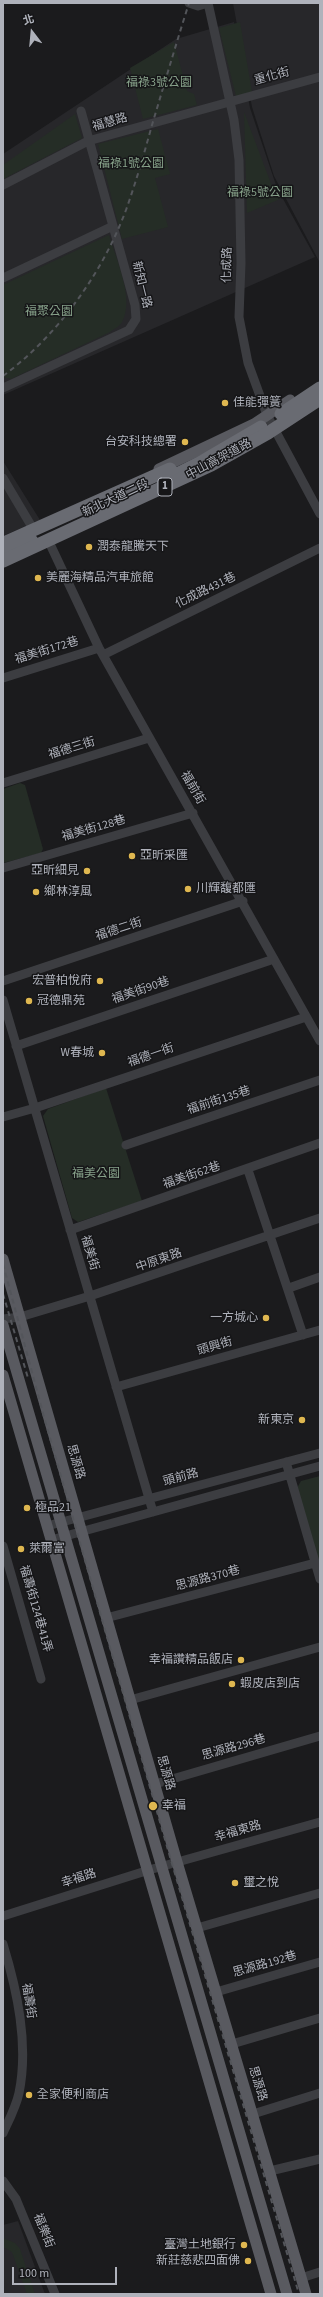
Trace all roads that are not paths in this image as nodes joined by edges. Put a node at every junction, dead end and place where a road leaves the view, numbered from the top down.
1 (189, 3) edge
2 (208, 3) edge
3 (320, 77) edge
4 (230, 101) junction
5 (80, 111) dead end
6 (88, 141) junction
7 (3, 186) edge
8 (113, 226) junction
9 (3, 278) edge
10 (320, 381) edge
11 (3, 388) edge
12 (320, 388) edge
13 (320, 399) edge
14 (320, 404) edge
15 (267, 415) junction
16 (261, 427) junction
17 (277, 435) junction
18 (3, 478) edge
19 (320, 514) edge
20 (32, 527) junction
21 (3, 539) edge
22 (3, 544) edge
23 (50, 544) junction
24 (320, 548) edge
25 (3, 553) edge
26 (3, 561) edge
27 (3, 565) edge
28 (101, 652) junction
29 (3, 678) edge
30 (149, 738) junction
31 (3, 783) edge
32 (193, 813) junction
33 (3, 868) edge
34 (243, 901) junction
35 (274, 959) junction
36 (3, 981) edge
37 (3, 1000) edge
38 (306, 1016) junction
39 (320, 1040) edge
40 (16, 1046) junction
41 (320, 1080) edge
42 (35, 1108) junction
43 (3, 1117) edge
44 (320, 1143) edge
45 (126, 1144) dead end
46 (248, 1170) junction
47 (320, 1218) edge
48 (70, 1230) junction
49 (270, 1236) junction
50 (3, 1259) edge
51 (320, 1277) edge
52 (289, 1288) junction
53 (90, 1296) junction
54 (20, 1317) junction
55 (3, 1319) edge
56 (3, 1325) edge
57 (320, 1330) edge
58 (303, 1335) junction
59 (3, 1375) edge
60 (116, 1387) junction
61 (320, 1453) edge
62 (286, 1462) junction
63 (320, 1466) edge
64 (290, 1474) junction
65 (149, 1499) junction
66 (153, 1512) junction
67 (77, 1518) junction
68 (61, 1522) junction
69 (48, 1526) junction
70 (81, 1532) junction
71 (65, 1536) junction
72 (52, 1540) junction
73 (3, 1546) edge
74 (315, 1563) junction
75 (320, 1580) edge
76 (106, 1618) junction
77 (320, 1647) edge
78 (41, 1680) dead end
79 (130, 1700) junction
80 (320, 1736) edge
81 (155, 1784) junction
82 (320, 1822) edge
83 (177, 1862) junction
84 (162, 1866) junction
85 (148, 1870) junction
86 (320, 1893) edge
87 (3, 1916) edge
88 (197, 1928) junction
89 (3, 1944) edge
90 (320, 1962) edge
91 (216, 1992) junction
92 (320, 2018) edge
93 (232, 2044) junction
94 (320, 2093) edge
95 (253, 2114) junction
96 (3, 2133) edge
97 (320, 2159) edge
98 (270, 2171) junction
99 (3, 2181) edge
100 (320, 2272) edge
101 (302, 2278) junction
102 (284, 2283) junction
103 (270, 2291) edge
104 (55, 2294) edge
105 (287, 2294) edge
106 (306, 2294) edge

1 - 2 street
2 - 4 street, 化成路
3 - 4 street, 重化街
4 - 6 street, 福慧路
4 - 15 street, 化成路
5 - 6 street, 新知一路
6 - 7 street, 福慧路
6 - 8 street, 新知一路
8 - 9 street
8 - 11 street, 新知一路
10 - 15 main road, 新北大道二段 / 1
12 - 16 highway, 中山高架道路 / 1, bridge
13 - 26 highway, 中山高架道路 / 1, bridge
14 - 17 main road, 新北大道二段 / 1
15 - 17 street, 化成路
15 - 20 main road, 新北大道二段 / 1
16 - 22 highway, 中山高架道路 / 1
16 - 25 highway
17 - 19 street, 化成路
17 - 23 main road, 新北大道二段 / 1
18 - 20 street
20 - 21 main road, 新北大道二段 / 1
23 - 27 main road, 新北大道二段 / 1
23 - 28 street, 福前街
24 - 28 street, 化成路431巷
28 - 29 street, 福美街172巷
28 - 30 street, 福前街
30 - 31 street, 福德三街
30 - 32 street, 福前街
32 - 33 street, 福美街128巷
32 - 34 street, 福前街
34 - 35 street, 福前街
34 - 36 street, 福德二街
35 - 38 street, 福前街
35 - 40 street, 福美街90巷
37 - 40 street, 福美街
38 - 39 street, 福前街
38 - 42 street, 福德一街
40 - 42 street, 福美街
41 - 45 street, 福前街135巷
42 - 43 street, 福德一街
42 - 48 street, 福美街
44 - 46 street, 福美街62巷
46 - 48 street, 福美街62巷
46 - 49 street
47 - 49 street, 中原東路
48 - 53 street, 福美街
49 - 52 street
49 - 53 street, 中原東路
50 - 54 main road, 思源路
51 - 52 street
52 - 58 street
53 - 54 street, 中原東路
53 - 60 street, 福美街
54 - 55 street, 中原東路
54 - 67 main road, 思源路
56 - 68 main road
57 - 58 street, 頭興街
58 - 60 street, 頭興街
59 - 69 main road
60 - 65 street, 福美街
61 - 62 street, 頭前路
62 - 64 street
62 - 65 street, 頭前路
63 - 64 street
64 - 66 street
64 - 74 street
65 - 66 street, 福美街
65 - 67 street, 頭前路
66 - 70 street
67 - 68 street, 頭前路
67 - 70 main road, 思源路
68 - 69 street, 頭前路
68 - 71 main road
69 - 72 main road
70 - 71 street
70 - 76 main road, 思源路
71 - 72 street
71 - 84 main road
72 - 85 main road
73 - 78 street, 福壽街124巷41弄
74 - 75 street
74 - 76 street, 思源路370巷
76 - 79 main road, 思源路
77 - 79 street
79 - 81 main road, 思源路
80 - 81 street, 思源路296巷
81 - 83 main road, 思源路
82 - 83 street, 幸福東路
83 - 84 street, 幸福東路
83 - 88 main road, 思源路
84 - 85 street, 幸福路
84 - 102 main road
85 - 87 street, 幸福路
85 - 103 main road
86 - 88 street
88 - 91 main road, 思源路
89 - 96 street, 福壽街
90 - 91 street, 思源路192巷
91 - 93 main road, 思源路
92 - 93 street
93 - 95 main road, 思源路
94 - 95 street
95 - 98 main road, 思源路
97 - 98 street
98 - 101 main road, 思源路
99 - 104 street, 福樂街
100 - 101 street
101 - 102 main road
101 - 106 main road, 思源路
102 - 103 main road
102 - 105 main road

